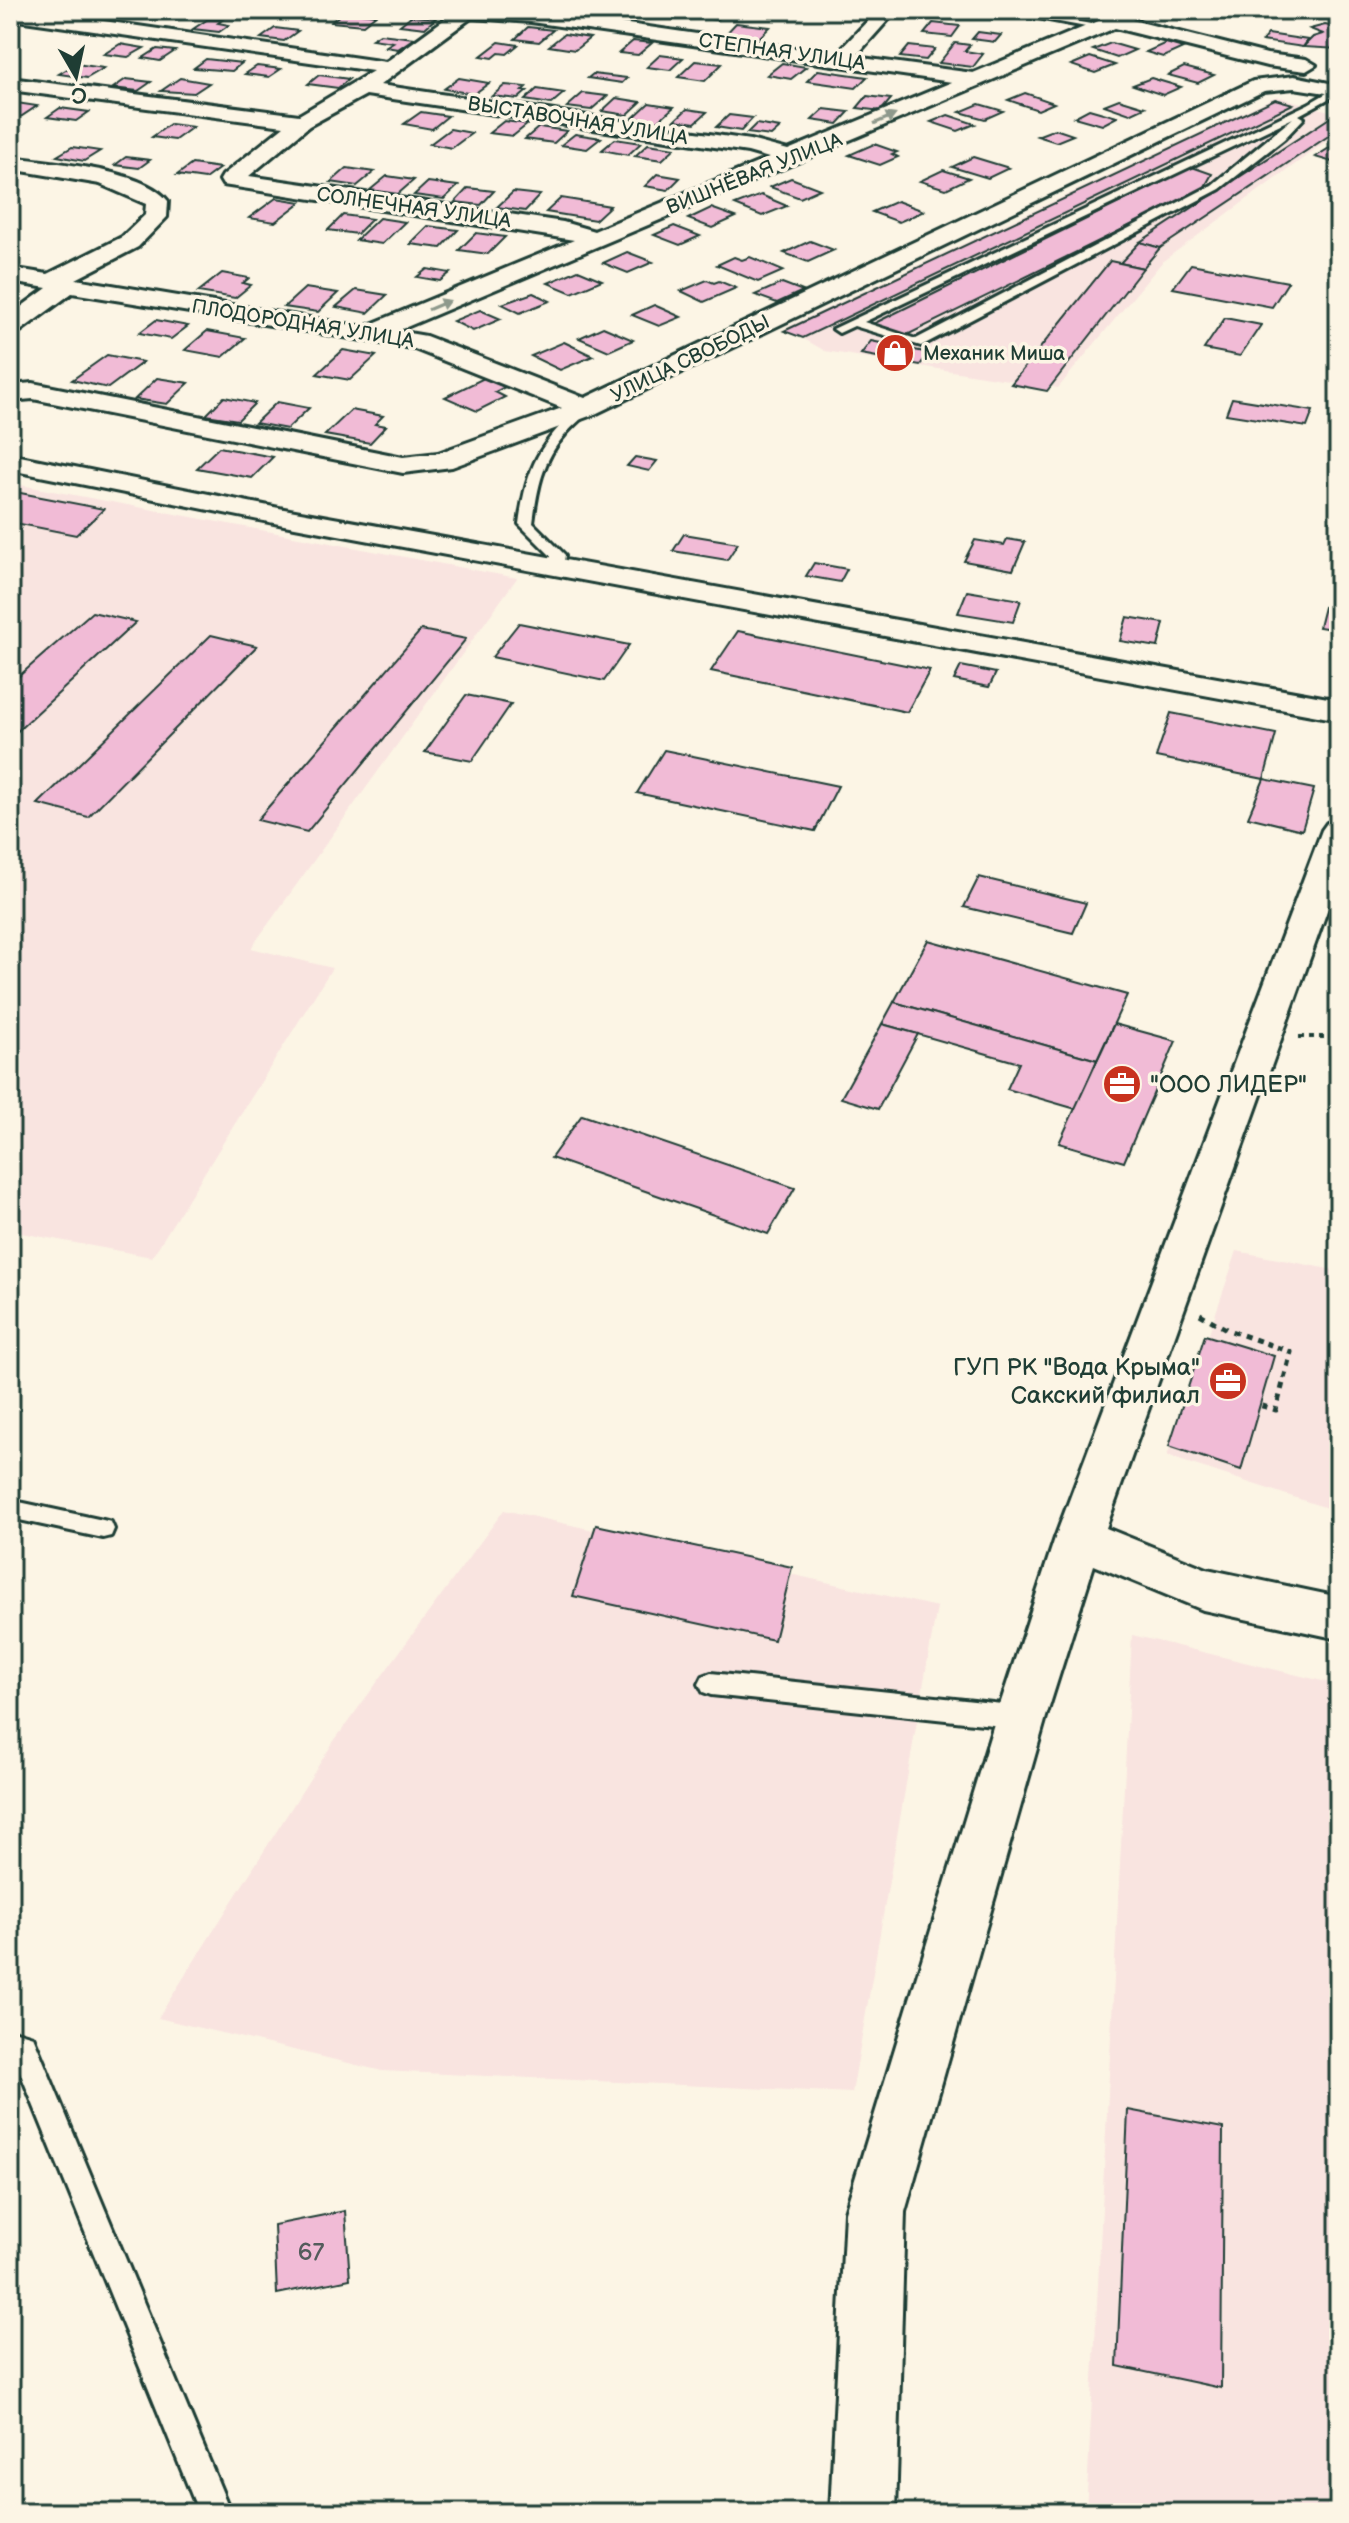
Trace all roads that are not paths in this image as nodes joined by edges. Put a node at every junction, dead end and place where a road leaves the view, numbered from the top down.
1 (443, 10) edge
2 (888, 10) edge
3 (999, 10) edge
4 (1141, 10) edge
5 (10, 13) edge
6 (465, 13) junction
7 (1109, 24) junction
8 (842, 59) junction
9 (1324, 67) dead end
10 (390, 68) junction
11 (978, 80) junction
12 (10, 84) edge
13 (363, 88) junction
14 (1337, 89) edge
15 (1311, 106) junction
16 (302, 122) junction
17 (791, 158) junction
18 (1197, 160) junction
19 (10, 163) edge
20 (1211, 164) dead end
21 (1225, 167) dead end
22 (1238, 171) junction
23 (595, 239) junction
24 (10, 275) edge
25 (59, 283) junction
26 (853, 322) junction
27 (10, 327) edge
28 (839, 329) dead end
29 (367, 335) junction
30 (10, 393) edge
31 (586, 408) junction
32 (10, 462) edge
33 (556, 567) junction
34 (1339, 710) edge
35 (1339, 830) edge
36 (10, 1509) edge
37 (103, 1529) dead end
38 (1079, 1538) junction
39 (1339, 1618) edge
40 (711, 1684) dead end
41 (1021, 1717) junction
42 (10, 2042) edge
43 (215, 2513) edge
44 (863, 2513) edge

1 - 6 street, СТЕПНАЯ УЛИЦА
2 - 8 street
3 - 7 lane
4 - 7 street, ВИШНЁВАЯ УЛИЦА
5 - 10 street
6 - 8 street, СТЕПНАЯ УЛИЦА
6 - 10 street
7 - 9 street
7 - 11 street, ВИШНЁВАЯ УЛИЦА
8 - 11 street, СТЕПНАЯ УЛИЦА
10 - 13 street
17 -> 11 street, ВИШНЁВАЯ УЛИЦА
12 - 16 street
13 - 16 street
13 - 17 street, ВЫСТАВОЧНАЯ УЛИЦА
14 - 15 lane
14 - 31 street, УЛИЦА СВОБОДЫ
15 - 18 lane
15 - 22 lane
16 - 23 street, СОЛНЕЧНАЯ УЛИЦА
17 - 23 street, ВИШНЁВАЯ УЛИЦА
18 - 20 lane
18 - 26 lane
19 - 25 street
21 - 22 lane
22 - 26 lane
29 -> 23 street, ВИШНЁВАЯ УЛИЦА
24 - 25 street, ПЛОДОРОДНАЯ УЛИЦА
25 - 27 street
25 - 29 street, ПЛОДОРОДНАЯ УЛИЦА
26 - 28 lane
29 - 31 street, ПЛОДОРОДНАЯ УЛИЦА
30 - 31 street, УЛИЦА СВОБОДЫ
31 - 33 lane
32 - 33 street
33 - 34 street
35 - 38 street
36 - 37 lane
38 - 39 street
38 - 41 street
40 - 41 lane
41 - 44 street
42 - 43 lane

